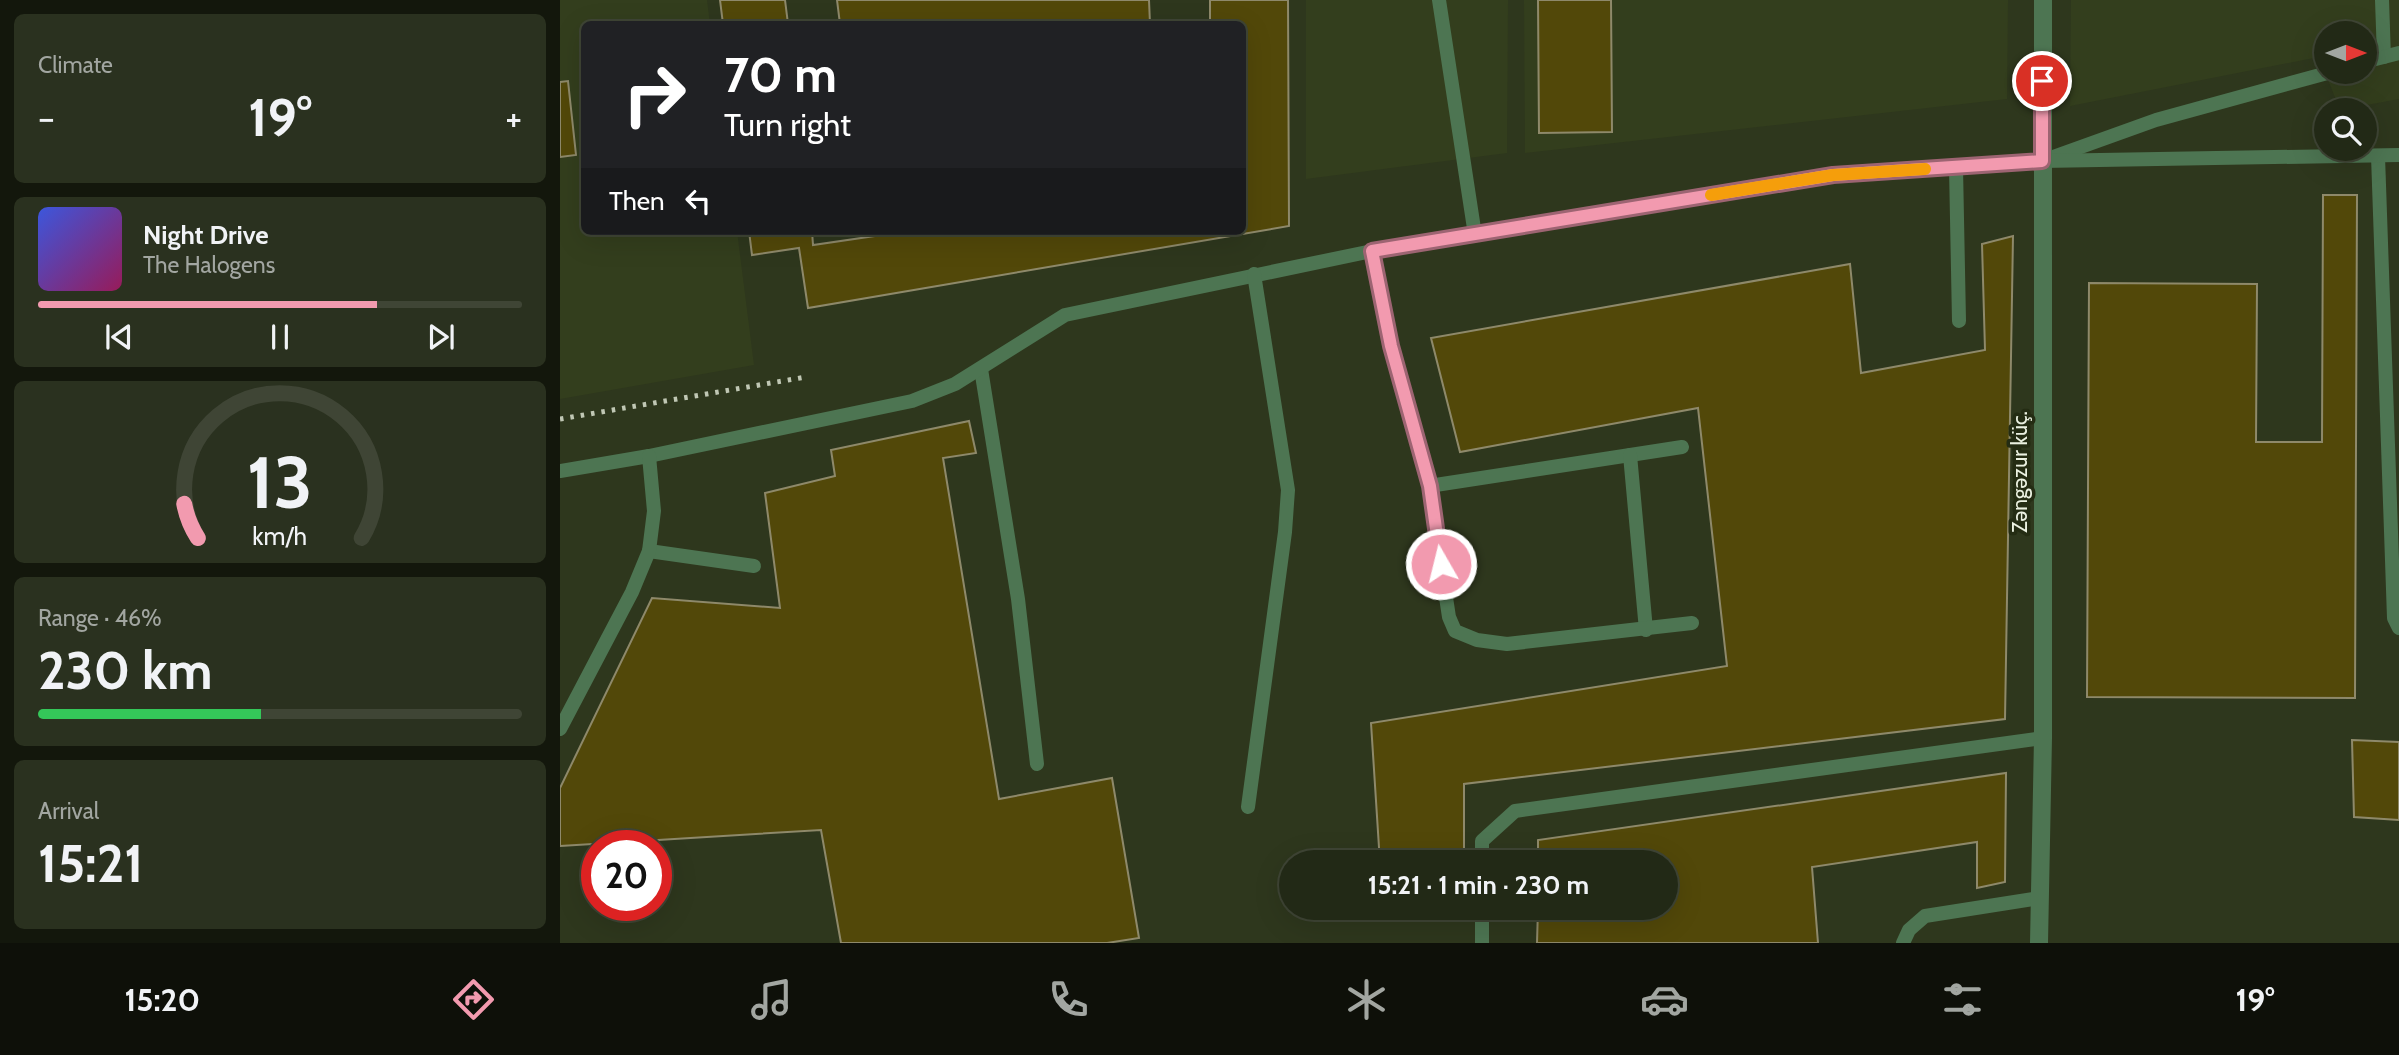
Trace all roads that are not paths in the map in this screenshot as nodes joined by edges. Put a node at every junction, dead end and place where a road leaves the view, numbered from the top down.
1 (1439, 0) edge
2 (2043, 0) edge
3 (2382, 0) edge
4 (2392, 55) edge
5 (2314, 77) edge
6 (2399, 155) edge
7 (2378, 156) junction
8 (2042, 161) junction
9 (1956, 167) junction
10 (1475, 235) junction
11 (1372, 251) junction
12 (1254, 275) junction
13 (1959, 321) dead end
14 (981, 369) junction
15 (1682, 447) dead end
16 (1630, 455) junction
17 (649, 456) junction
18 (560, 471) edge
19 (1430, 486) junction
20 (649, 551) junction
21 (754, 566) dead end
22 (1692, 623) dead end
23 (2399, 628) edge
24 (1646, 629) junction
25 (560, 729) edge
26 (2043, 738) junction
27 (1037, 764) dead end
28 (1248, 807) dead end
29 (1482, 850) edge
30 (2040, 898) junction
31 (1482, 920) edge
32 (1482, 943) edge
33 (1903, 943) edge
34 (2039, 943) edge

1 - 10 lane
2 - 8 street, Zəngəzur küç.
3 - 4 lane
5 - 8 lane
6 - 7 lane
7 - 8 lane
7 - 23 lane
8 - 9 lane
8 - 26 street, Zəngəzur küç.
9 - 10 lane
9 - 13 lane
10 - 11 lane
11 - 12 lane
11 - 19 lane
12 - 14 lane
12 - 28 lane
14 - 17 lane
14 - 27 lane
15 - 16 lane
16 - 19 lane
16 - 24 lane
17 - 18 lane
17 - 20 lane
19 - 24 lane
20 - 21 lane
20 - 25 lane
22 - 24 lane
26 - 29 lane
26 - 30 street, Zəngəzur küç.
30 - 33 lane
30 - 34 street, Zəngəzur küç.
31 - 32 lane

